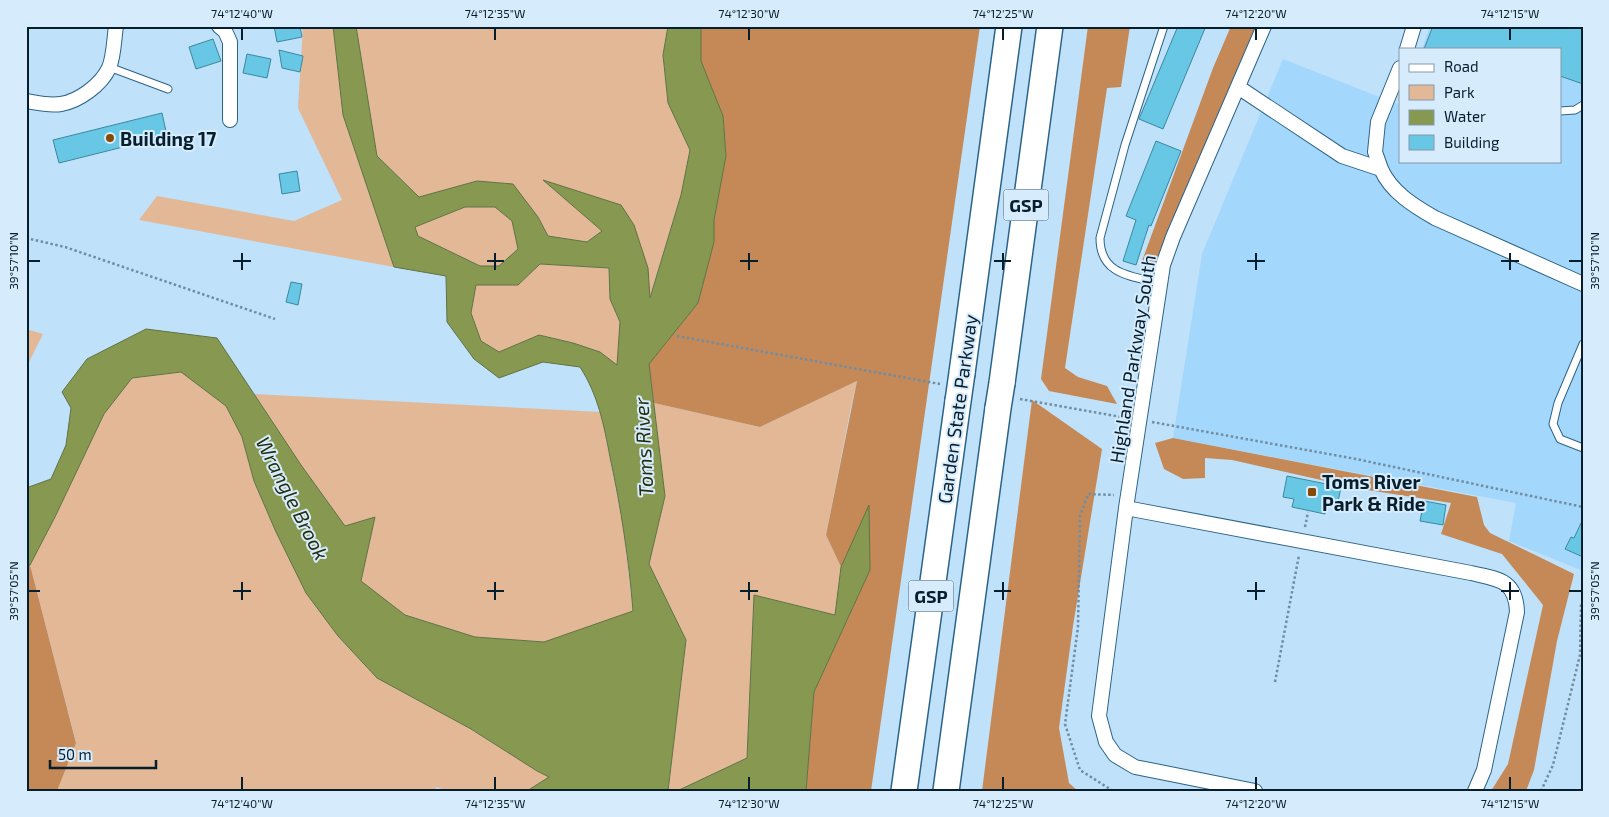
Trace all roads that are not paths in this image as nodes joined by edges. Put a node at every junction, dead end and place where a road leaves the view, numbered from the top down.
1 (116, 26) edge
2 (219, 26) edge
3 (1009, 26) edge
4 (1050, 26) edge
5 (1164, 26) edge
6 (1264, 26) edge
7 (1414, 26) edge
8 (1406, 48) edge
9 (110, 67) junction
10 (1399, 70) edge
11 (1238, 88) junction
12 (168, 89) dead end
13 (26, 101) edge
14 (1583, 105) edge
15 (1562, 111) edge
16 (230, 120) dead end
17 (1381, 169) junction
18 (1160, 282) junction
19 (1583, 284) edge
20 (1583, 344) edge
21 (1583, 448) edge
22 (1127, 501) junction
23 (904, 791) edge
24 (946, 791) edge
25 (1255, 791) edge
26 (1476, 791) edge

1 - 9 street
2 - 16 street
3 - 23 highway, Garden State Parkway / GSP, bridge
4 - 24 highway, GSP, bridge
5 - 18 lane
6 - 11 street, Highland Parkway South
7 - 8 street
9 - 12 lane
9 - 13 street
10 - 17 street
11 - 17 street
11 - 18 street, Highland Parkway South
14 - 15 lane
17 - 19 street
18 - 22 street, Highland Parkway South
20 - 21 lane
22 - 25 street, Highland Parkway South
22 - 26 street

